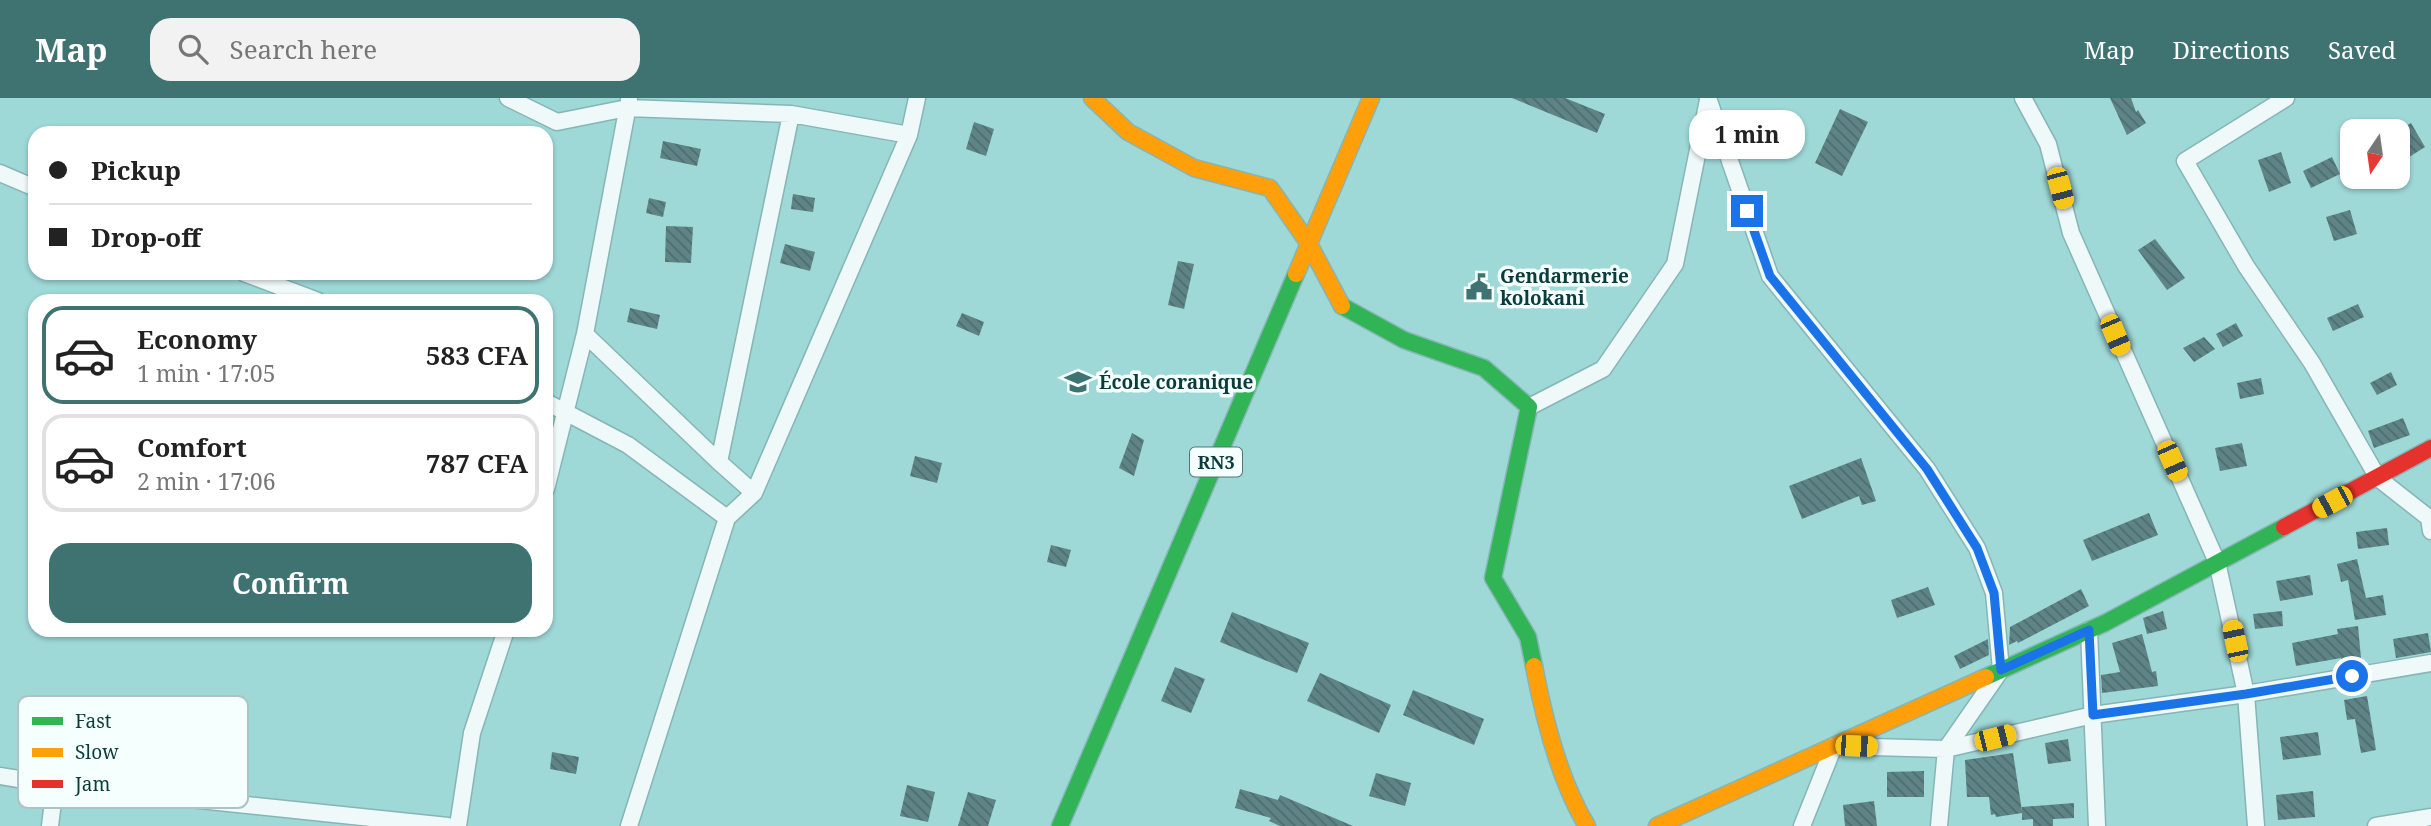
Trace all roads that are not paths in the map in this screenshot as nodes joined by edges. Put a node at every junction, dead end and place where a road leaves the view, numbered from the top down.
1 (508, 98) edge
2 (917, 98) edge
3 (1092, 98) edge
4 (1371, 98) edge
5 (2023, 98) edge
6 (2286, 98) edge
7 (628, 103) edge
8 (791, 114) junction
9 (909, 135) junction
10 (0, 173) edge
11 (28, 185) edge
12 (1309, 244) junction
13 (262, 280) edge
14 (300, 294) edge
15 (585, 334) junction
16 (553, 406) edge
17 (1529, 407) junction
18 (566, 413) junction
19 (2431, 448) edge
20 (553, 462) edge
21 (719, 462) junction
22 (2378, 478) junction
23 (754, 493) junction
24 (727, 518) junction
25 (2431, 531) edge
26 (2217, 562) junction
27 (2089, 630) junction
28 (504, 637) edge
29 (2431, 663) edge
30 (2001, 670) junction
31 (2246, 694) junction
32 (2093, 715) junction
33 (1834, 746) junction
34 (1946, 750) junction
35 (0, 776) edge
36 (18, 779) edge
37 (248, 805) edge
38 (52, 808) edge
39 (2431, 817) edge
40 (50, 826) edge
41 (448, 826) edge
42 (458, 826) edge
43 (629, 826) edge
44 (1060, 826) edge
45 (1587, 826) edge
46 (1657, 826) edge
47 (1802, 826) edge
48 (1939, 826) edge
49 (2097, 826) edge
50 (2256, 826) edge
51 (2376, 826) edge

1 - 7 street
2 - 9 street
3 - 12 main road
4 - 12 main road, RN3
5 - 26 street
6 - 22 street
7 - 8 street
7 - 15 street
8 - 9 street
8 - 21 street
9 - 23 street
10 - 11 street
12 - 17 main road
12 - 44 main road, RN3
13 - 14 street
15 - 18 street
15 - 21 street
16 - 18 street
17 - 30 street
17 - 45 main road
18 - 20 street
18 - 24 street
19 - 22 main road
21 - 23 street
22 - 25 street
22 - 26 main road
23 - 24 street
24 - 43 street
26 - 27 main road
26 - 31 street
27 - 30 main road
27 - 32 street
28 - 42 street
29 - 31 street
30 - 33 main road
30 - 34 street
31 - 32 street
31 - 50 street
32 - 34 street
32 - 49 street
33 - 34 street
33 - 46 main road
33 - 47 street
34 - 48 street
35 - 36 street
37 - 41 street
38 - 40 street
39 - 51 street

